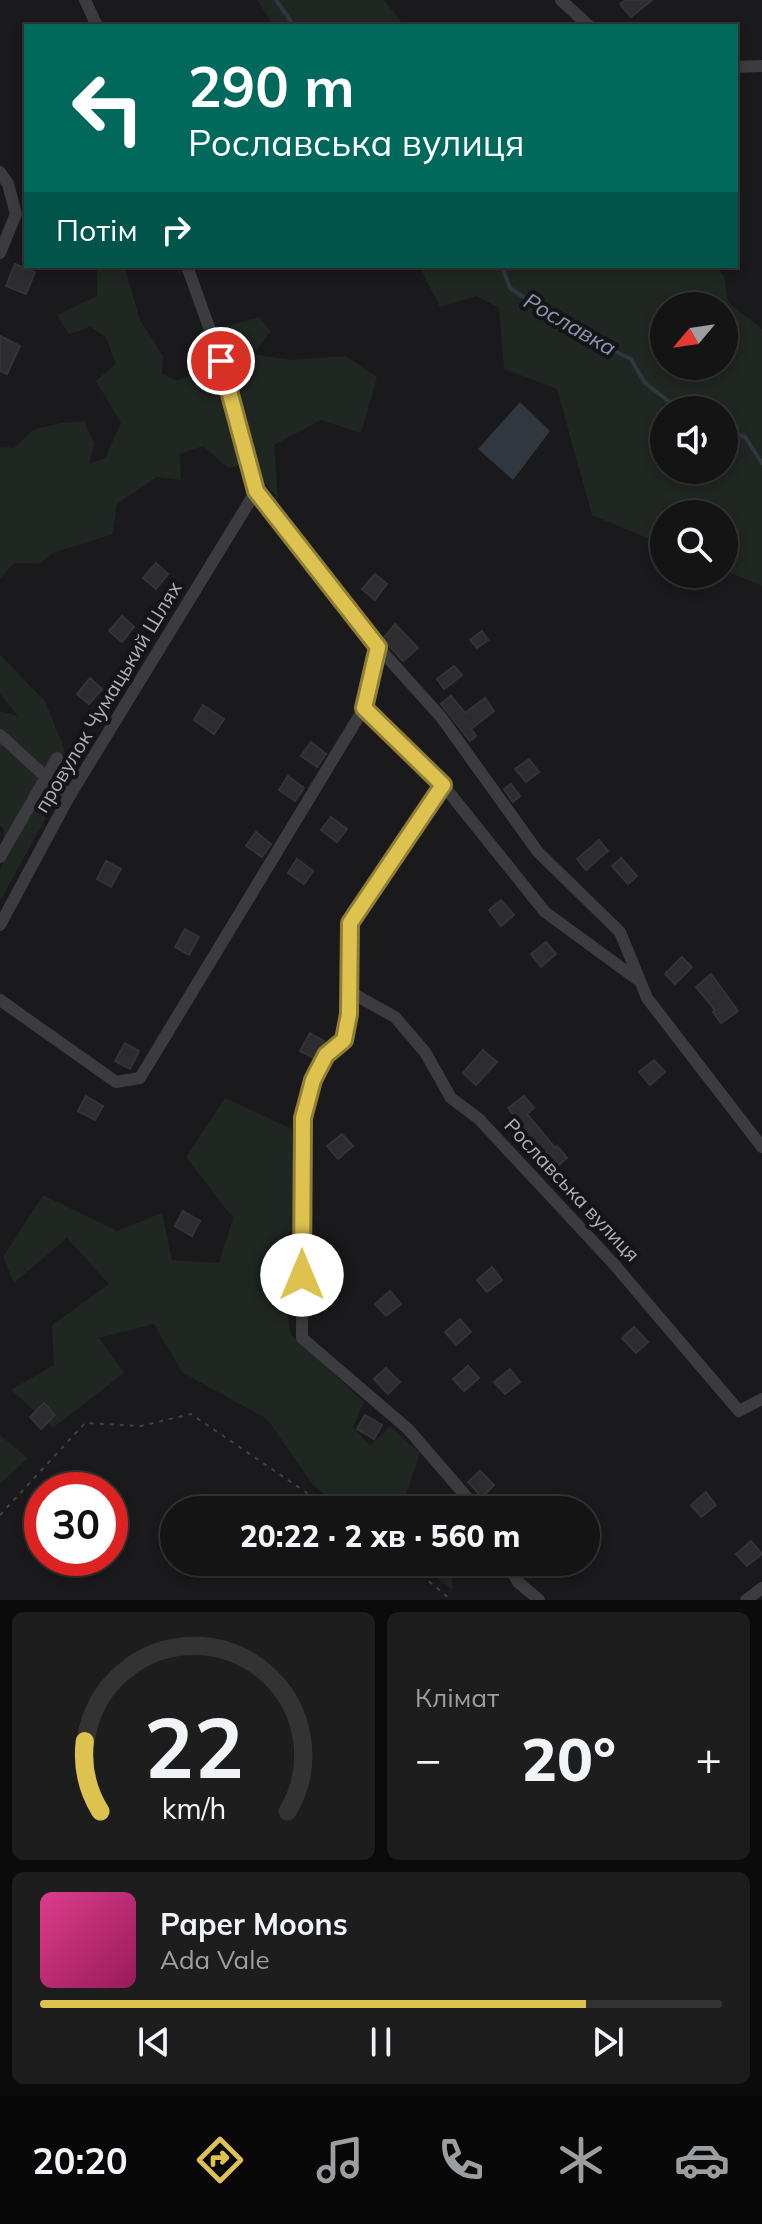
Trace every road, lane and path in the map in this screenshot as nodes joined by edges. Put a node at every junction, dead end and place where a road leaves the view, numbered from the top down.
1 (85, 0) edge
2 (561, 0) edge
3 (96, 24) edge
4 (587, 24) edge
5 (762, 66) edge
6 (738, 67) edge
7 (0, 172) edge
8 (0, 253) edge
9 (188, 268) edge
10 (256, 491) junction
11 (378, 647) junction
12 (364, 708) junction
13 (0, 735) edge
14 (57, 758) dead end
15 (46, 777) junction
16 (443, 785) junction
17 (70, 795) junction
18 (0, 857) edge
19 (0, 925) edge
20 (640, 982) junction
21 (350, 992) junction
22 (0, 1000) edge
23 (762, 1147) edge
24 (762, 1399) edge
25 (311, 1496) edge
26 (466, 1496) edge
27 (0, 1515) edge
28 (423, 1576) edge
29 (515, 1576) edge
30 (762, 1588) edge
31 (451, 1600) edge
32 (539, 1600) edge
33 (746, 1600) edge

1 - 3 street
2 - 4 street
5 - 6 street
7 - 8 street
9 - 10 street
10 - 11 street
10 - 17 street, провулок Чумацький Шлях
11 - 12 street
11 - 20 street
12 - 16 street
12 - 22 street
13 - 15 street
14 - 15 street
15 - 17 street
15 - 18 street
16 - 20 street
16 - 21 street
17 - 19 street, провулок Чумацький Шлях
20 - 23 street
21 - 24 street, Рославська вулиця
21 - 26 street
25 - 27 path
28 - 31 path
29 - 32 street
30 - 33 street

